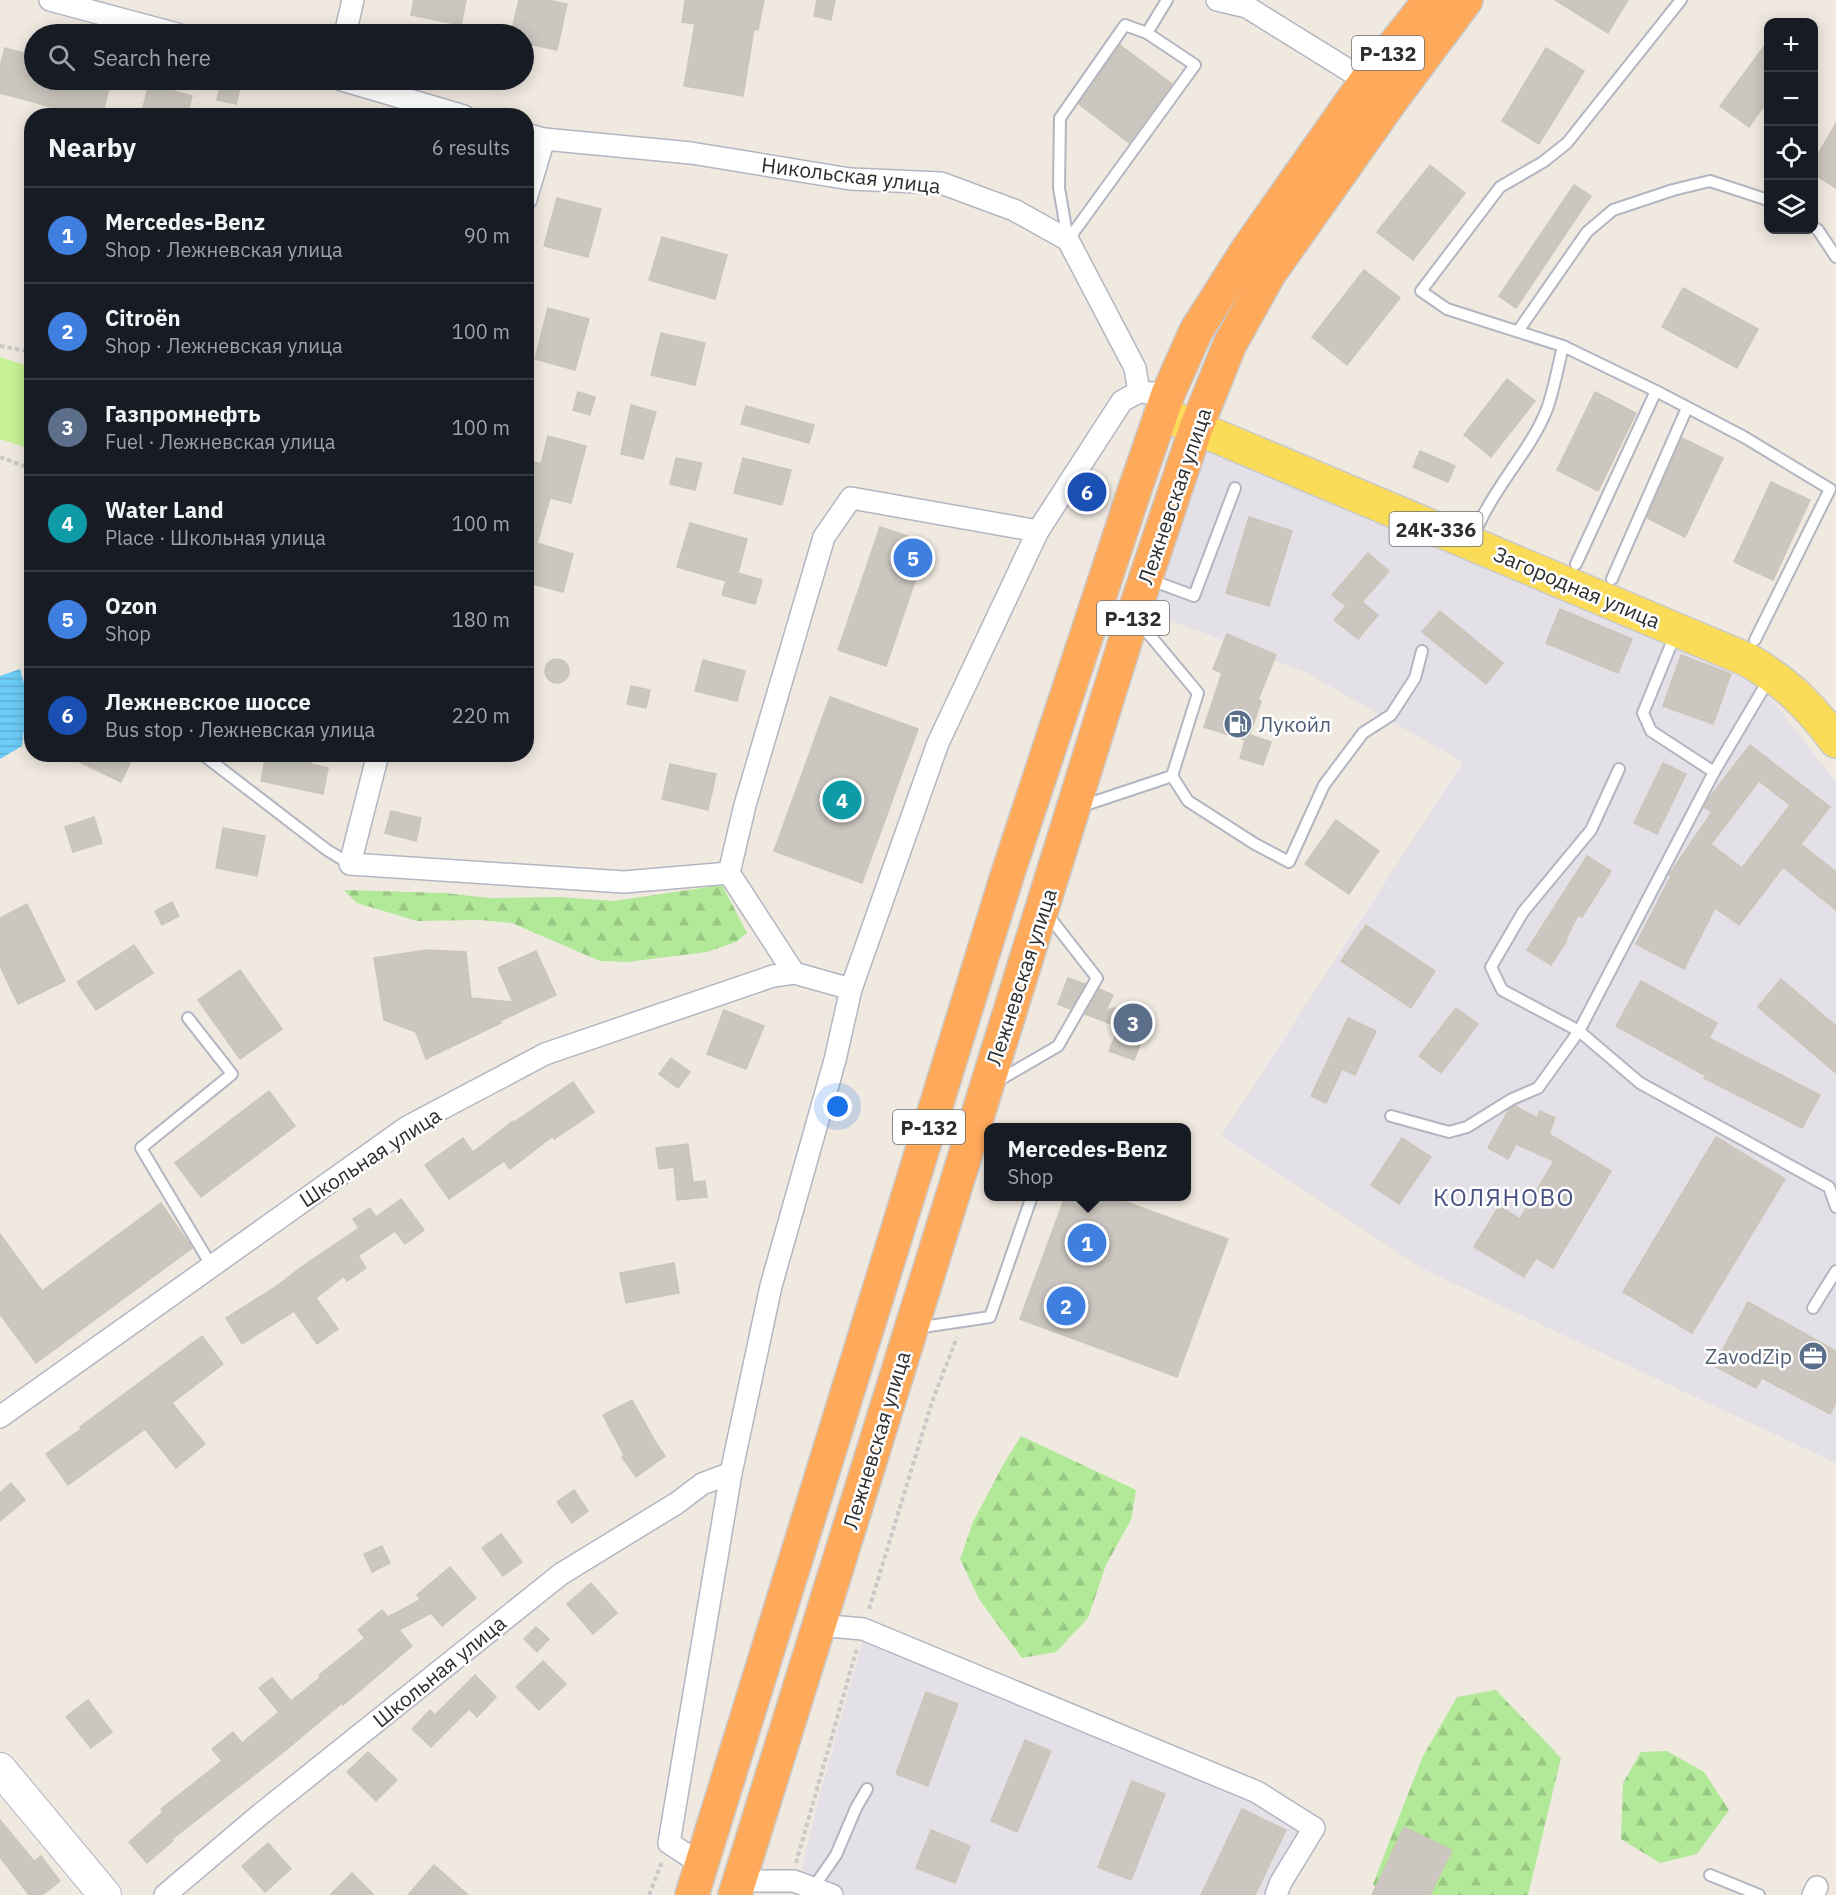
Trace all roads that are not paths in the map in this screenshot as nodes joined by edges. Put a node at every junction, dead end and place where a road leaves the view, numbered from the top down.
1 (50, 0) edge
2 (353, 0) edge
3 (1167, 0) edge
4 (1217, 0) edge
5 (1430, 0) edge
6 (1466, 0) edge
7 (1681, 0) edge
8 (1250, 4) edge
9 (140, 24) edge
10 (347, 24) edge
11 (1147, 33) junction
12 (376, 90) edge
13 (1380, 90) junction
14 (437, 108) edge
15 (535, 136) edge
16 (1764, 199) edge
17 (1818, 230) edge
18 (1068, 240) junction
19 (1836, 256) edge
20 (1518, 331) junction
21 (1563, 346) junction
22 (1656, 391) junction
23 (1156, 400) junction
24 (1687, 408) junction
25 (1200, 418) junction
26 (1235, 488) dead end
27 (1833, 490) edge
28 (1479, 524) junction
29 (1038, 531) junction
30 (1576, 564) junction
31 (1145, 578) junction
32 (1612, 579) junction
33 (1133, 616) junction
34 (1677, 629) junction
35 (1755, 640) junction
36 (1422, 651) dead end
37 (1772, 674) junction
38 (1836, 709) edge
39 (1836, 741) edge
40 (212, 762) edge
41 (376, 762) edge
42 (1619, 769) dead end
43 (1714, 772) junction
44 (1172, 776) junction
45 (1073, 809) junction
46 (350, 864) junction
47 (729, 873) junction
48 (1043, 908) junction
49 (794, 973) junction
50 (851, 989) junction
51 (188, 1018) dead end
52 (1579, 1031) junction
53 (986, 1088) junction
54 (1391, 1116) dead end
55 (981, 1127) edge
56 (1031, 1201) edge
57 (1836, 1208) edge
58 (211, 1265) junction
59 (1836, 1271) edge
60 (1813, 1308) dead end
61 (910, 1329) junction
62 (0, 1417) edge
63 (731, 1473) junction
64 (818, 1625) junction
65 (0, 1770) edge
66 (867, 1789) dead end
67 (701, 1864) junction
68 (1710, 1875) dead end
69 (737, 1888) edge
70 (813, 1888) edge
71 (105, 1895) edge
72 (165, 1895) edge
73 (692, 1895) edge
74 (1276, 1895) edge
75 (1759, 1895) edge

1 - 9 street
2 - 10 street
3 - 11 lane
4 - 8 street
5 - 13 highway, Р-132
6 - 13 highway, Р-132
7 - 20 lane
8 - 13 street
11 - 18 lane
11 - 18 lane
12 - 14 street
13 - 23 highway, Лежневская улица / Р-132
13 - 25 highway, Лежневская улица / Р-132
15 - 18 street, Никольская улица
16 - 20 lane
17 - 19 lane
18 - 23 street
20 - 21 lane
21 - 22 lane
21 - 28 lane
22 - 24 lane
22 - 30 lane
23 - 25 main road, Загородная улица / 24К-336
23 - 29 street
23 - 67 highway, Лежневская улица / Р-132
24 - 27 lane
24 - 32 lane
25 - 28 main road, Загородная улица / 24К-336
25 - 31 highway, Лежневская улица / Р-132
25 - 34 main road, Загородная улица / 24К-336
26 - 31 lane
27 - 35 lane
28 - 30 main road, Загородная улица / 24К-336
29 - 47 street
29 - 50 street
30 - 32 main road, Загородная улица / 24К-336
31 - 33 highway, Лежневская улица / Р-132
32 - 35 main road, Загородная улица / 24К-336
33 - 44 lane
33 - 45 highway, Лежневская улица / Р-132
34 - 37 main road, Загородная улица / 24К-336
34 - 43 lane
35 - 38 main road, Загородная улица / 24К-336
36 - 44 lane
37 - 39 main road, Загородная улица / 24К-336
37 - 43 lane
40 - 46 lane
41 - 46 street
42 - 52 lane
43 - 52 lane
44 - 45 lane
45 - 48 highway, Лежневская улица / Р-132
46 - 47 street
47 - 49 street
48 - 53 highway, Лежневская улица / Р-132
48 - 53 lane
49 - 50 street, Школьная улица
49 - 58 street, Школьная улица
50 - 63 street
51 - 58 lane
52 - 54 lane
52 - 57 lane
53 - 55 highway, Лежневская улица / Р-132
55 - 61 highway, Лежневская улица / Р-132
56 - 61 lane
58 - 62 street, Школьная улица
59 - 60 lane
61 - 64 highway, Лежневская улица / Р-132
63 - 67 street
63 - 72 street, Школьная улица
64 - 69 highway, Лежневская улица / Р-132
64 - 74 street
65 - 71 street
66 - 70 lane
67 - 73 highway, Лежневская улица / Р-132
68 - 75 lane
69 - 70 street

